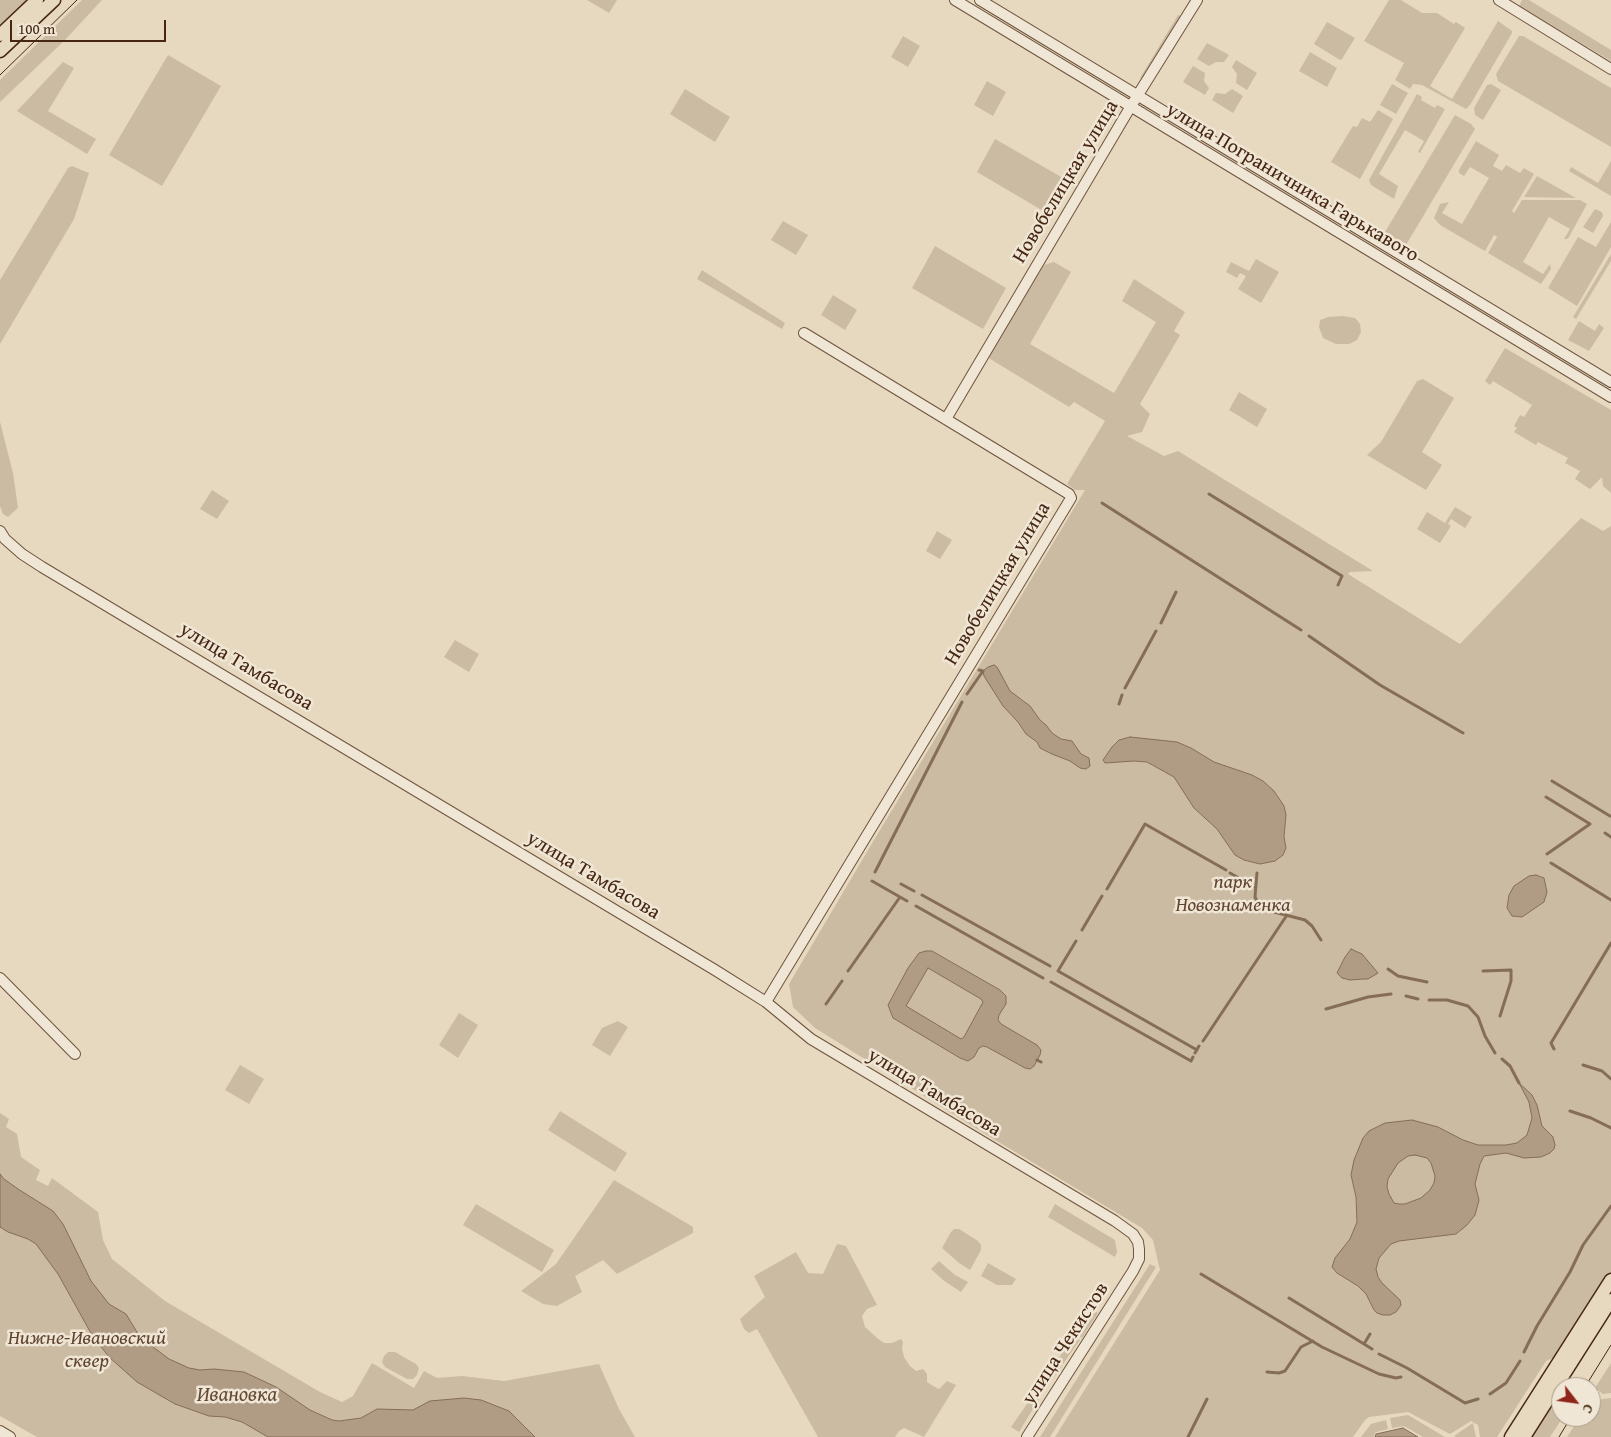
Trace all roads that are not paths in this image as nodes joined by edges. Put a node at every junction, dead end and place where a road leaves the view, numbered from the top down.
1 (38, 0) edge
2 (54, 0) edge
3 (955, 0) edge
4 (980, 0) edge
5 (1197, 0) edge
6 (1499, 0) edge
7 (0, 35) edge
8 (0, 51) edge
9 (1611, 69) edge
10 (1138, 95) junction
11 (1131, 106) junction
12 (804, 333) dead end
13 (1611, 382) edge
14 (1611, 397) edge
15 (946, 419) junction
16 (0, 531) edge
17 (0, 978) edge
18 (766, 1002) junction
19 (75, 1054) dead end
20 (1133, 1271) joint
21 (1611, 1280) edge
22 (1611, 1300) edge
23 (0, 1432) edge
24 (10, 1437) edge
25 (1027, 1437) edge
26 (1511, 1437) edge
27 (1524, 1437) edge

1 - 7 main road
2 - 8 main road
3 - 11 street, улица Пограничника Гарькавого
4 - 10 street, улица Пограничника Гарькавого
5 - 10 street, Новобелицкая улица
6 - 9 street
10 - 11 street, Новобелицкая улица
10 - 13 street, улица Пограничника Гарькавого
11 - 14 street, улица Пограничника Гарькавого
11 - 15 street, Новобелицкая улица
12 - 15 street
15 - 18 street, Новобелицкая улица
16 - 18 street, улица Тамбасова
17 - 19 street
18 - 20 street, улица Тамбасова
20 - 25 street, улица Чекистов
21 - 26 main road
22 - 27 main road
23 - 24 street

